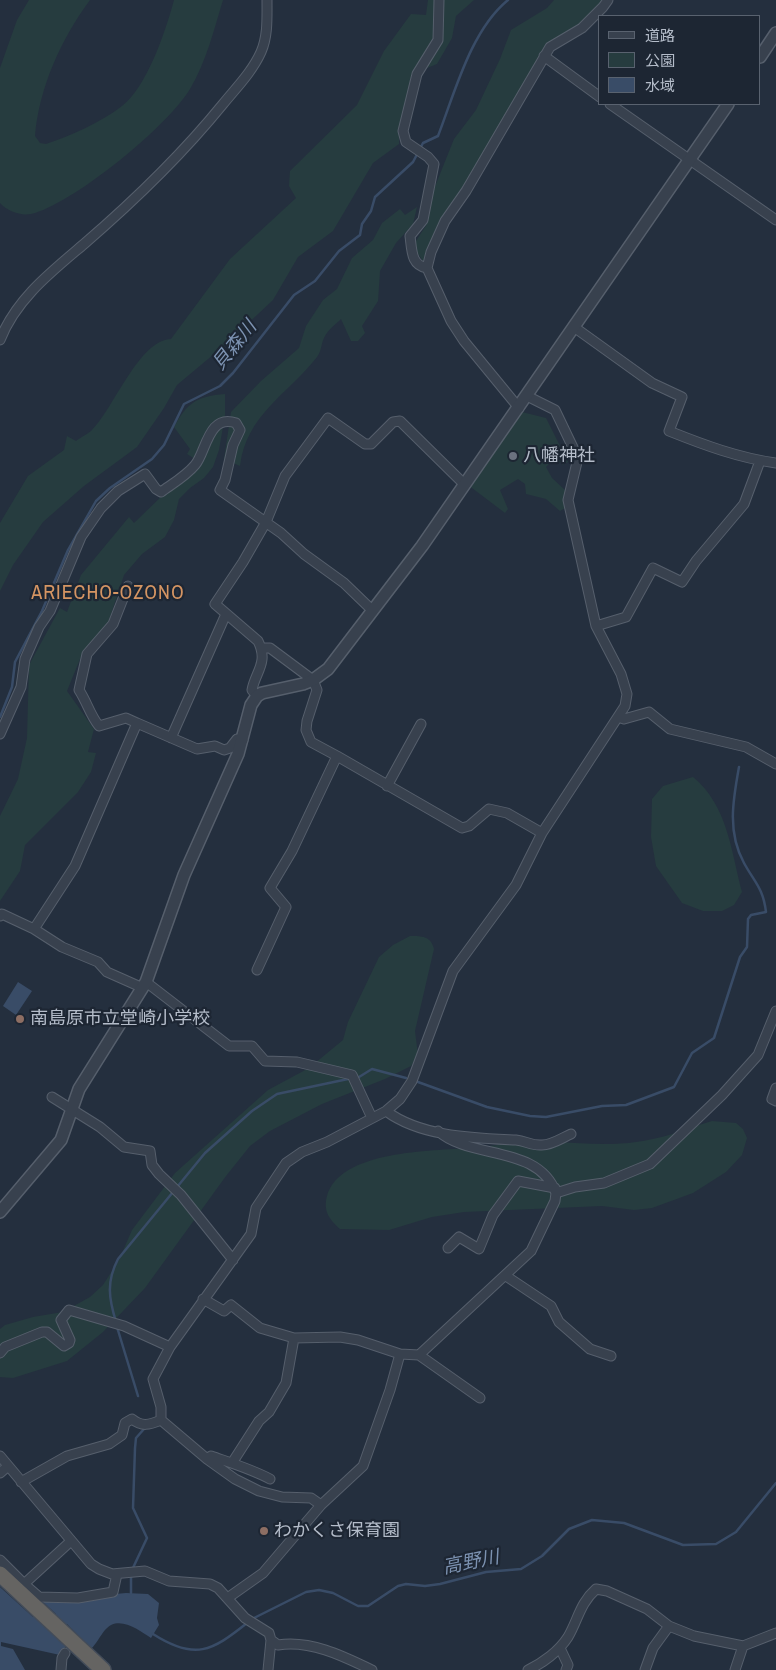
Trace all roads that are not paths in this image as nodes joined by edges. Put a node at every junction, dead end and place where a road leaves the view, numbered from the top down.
1 (267, 0) edge
2 (439, 0) edge
3 (608, 0) edge
4 (776, 33) edge
5 (544, 56) junction
6 (761, 56) edge
7 (598, 96) edge
8 (611, 105) edge
9 (727, 105) edge
10 (689, 161) junction
11 (776, 220) edge
12 (428, 268) junction
13 (574, 327) junction
14 (0, 340) edge
15 (527, 396) junction
16 (519, 408) junction
17 (760, 461) junction
18 (776, 463) edge
19 (465, 485) junction
20 (266, 522) junction
21 (128, 586) dead end
22 (373, 610) junction
23 (226, 614) junction
24 (596, 626) junction
25 (262, 648) junction
26 (313, 680) junction
27 (256, 696) junction
28 (618, 717) junction
29 (137, 723) junction
30 (421, 724) dead end
31 (0, 734) edge
32 (170, 738) junction
33 (243, 740) junction
34 (337, 756) junction
35 (776, 764) edge
36 (387, 786) junction
37 (542, 833) junction
38 (0, 916) edge
39 (34, 929) junction
40 (257, 970) dead end
41 (144, 985) junction
42 (776, 1011) edge
43 (773, 1027) edge
44 (776, 1088) edge
45 (52, 1097) dead end
46 (776, 1101) edge
47 (71, 1108) junction
48 (386, 1111) junction
49 (372, 1118) junction
50 (438, 1131) junction
51 (571, 1134) dead end
52 (555, 1190) junction
53 (0, 1212) edge
54 (448, 1248) dead end
55 (233, 1260) junction
56 (506, 1276) junction
57 (204, 1299) junction
58 (294, 1338) junction
59 (170, 1347) junction
60 (0, 1353) edge
61 (400, 1354) junction
62 (419, 1355) junction
63 (611, 1356) dead end
64 (480, 1398) dead end
65 (161, 1420) junction
66 (0, 1456) edge
67 (206, 1459) junction
68 (232, 1463) junction
69 (8, 1466) junction
70 (0, 1473) edge
71 (270, 1479) dead end
72 (21, 1482) junction
73 (321, 1505) junction
74 (71, 1541) junction
75 (0, 1560) edge
76 (0, 1574) edge
77 (117, 1574) junction
78 (24, 1584) junction
79 (229, 1597) junction
80 (669, 1626) junction
81 (776, 1633) edge
82 (271, 1640) junction
83 (742, 1646) junction
84 (560, 1648) junction
85 (65, 1653) dead end
86 (61, 1670) edge
87 (103, 1670) edge
88 (268, 1670) edge
89 (372, 1670) edge
90 (528, 1670) edge
91 (566, 1670) edge
92 (645, 1670) edge
93 (736, 1670) edge

1 - 14 street
2 - 12 street
3 - 5 street
4 - 6 street
5 - 7 street
5 - 12 street
8 - 10 street
9 - 10 street
10 - 11 street
10 - 13 street
12 - 16 street
13 - 15 street
13 - 17 street
15 - 16 street
15 - 24 street
16 - 19 street
17 - 18 street
17 - 24 street
19 - 20 street
19 - 22 street
20 - 22 street
20 - 23 street
20 - 31 street
21 - 29 street
22 - 26 street
23 - 25 street
23 - 32 street
24 - 28 street
25 - 26 street
25 - 27 street
26 - 27 street
26 - 34 street
27 - 33 street
28 - 35 street
28 - 37 street
29 - 32 street
29 - 39 street
30 - 36 street
32 - 33 street
33 - 41 street
34 - 36 street
34 - 40 street
36 - 37 street
37 - 48 street
38 - 39 street
39 - 41 street
41 - 47 street
41 - 49 street
42 - 43 street
43 - 52 street
44 - 46 street
45 - 47 street
47 - 53 street
47 - 55 street
48 - 49 street
48 - 50 street
49 - 55 street
50 - 51 street
50 - 52 street
52 - 54 street
52 - 56 street
55 - 57 street
56 - 62 street
56 - 63 street
57 - 58 street
57 - 59 street
58 - 61 street
58 - 68 street
59 - 60 street
59 - 65 street
61 - 62 street
61 - 73 street
62 - 64 street
65 - 67 street
65 - 72 street
66 - 69 street
67 - 68 street
67 - 73 street
68 - 71 street
69 - 70 street
69 - 72 street
72 - 74 street
73 - 79 street
74 - 77 street
74 - 78 street
75 - 78 street
76 - 87 highway
77 - 78 street
77 - 79 street
79 - 82 street
80 - 83 street
80 - 84 street
80 - 92 street
81 - 83 street
82 - 88 street
82 - 89 street
83 - 93 street
84 - 90 street
84 - 91 street
85 - 86 street

